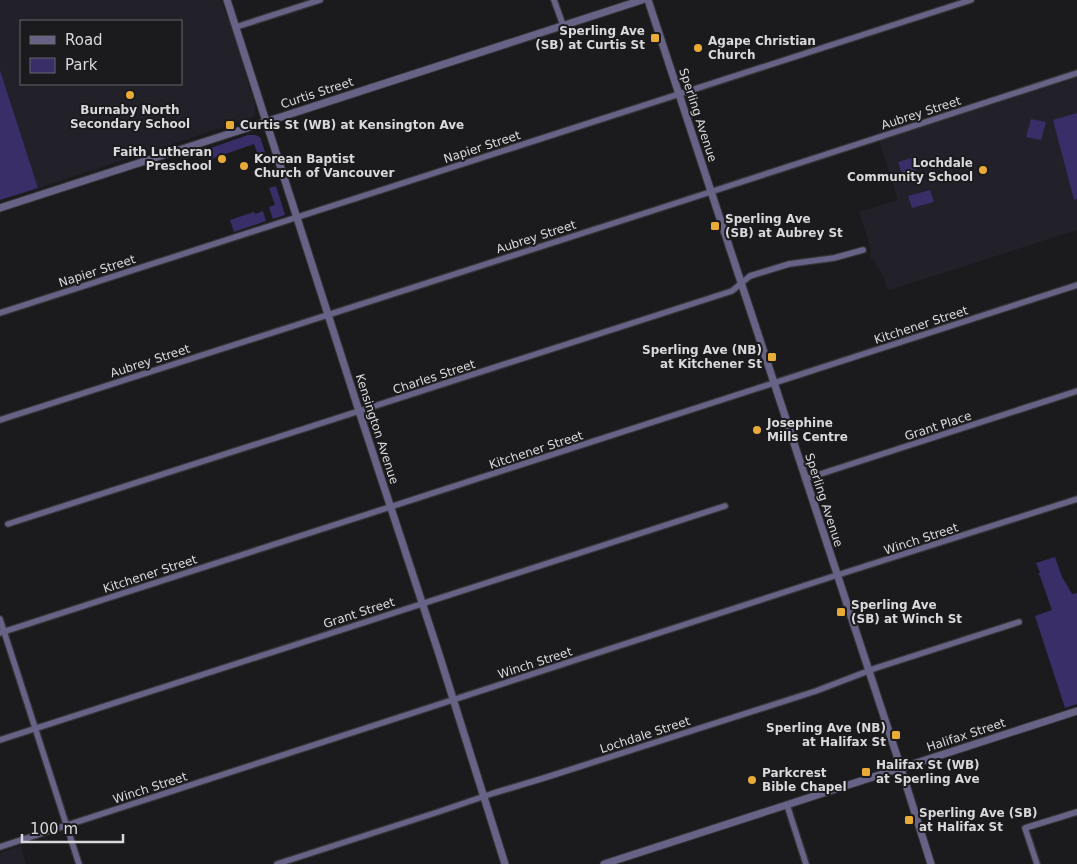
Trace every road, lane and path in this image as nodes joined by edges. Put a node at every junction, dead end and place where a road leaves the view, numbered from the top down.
1 (227, 0) edge
2 (320, 0) edge
3 (554, 0) edge
4 (642, 0) edge
5 (648, 0) edge
6 (970, 0) edge
7 (563, 25) junction
8 (236, 27) junction
9 (1077, 73) edge
10 (679, 94) junction
11 (266, 122) junction
12 (711, 191) junction
13 (0, 208) edge
14 (296, 217) junction
15 (863, 250) dead end
16 (741, 284) junction
17 (1077, 285) edge
18 (0, 313) edge
19 (328, 314) junction
20 (773, 383) junction
21 (1077, 391) edge
22 (359, 412) junction
23 (0, 420) edge
24 (805, 479) junction
25 (1077, 499) edge
26 (725, 506) dead end
27 (391, 507) junction
28 (8, 524) dead end
29 (837, 576) junction
30 (422, 604) junction
31 (0, 619) edge
32 (1019, 622) dead end
33 (2, 632) edge
34 (868, 671) junction
35 (453, 700) junction
36 (1077, 711) edge
37 (35, 728) junction
38 (0, 740) edge
39 (901, 768) junction
40 (483, 797) junction
41 (788, 805) junction
42 (1077, 812) edge
43 (66, 825) junction
44 (0, 847) edge
45 (79, 864) edge
46 (277, 864) edge
47 (505, 864) edge
48 (604, 864) edge
49 (806, 864) edge
50 (931, 864) edge
51 (1037, 864) edge

1 - 8 street, Kensington Avenue
2 - 8 street
3 - 7 street
4 - 7 street, Curtis Street
5 - 10 street, Sperling Avenue
6 - 10 street, Napier Street
7 - 11 street, Curtis Street
8 - 11 street, Kensington Avenue
9 - 12 street, Aubrey Street
10 - 12 street, Sperling Avenue
10 - 14 street, Napier Street
11 - 13 street, Curtis Street
11 - 14 street, Kensington Avenue
12 - 16 street, Sperling Avenue
12 - 19 street, Aubrey Street
14 - 18 street, Napier Street
14 - 19 street, Kensington Avenue
15 - 16 street, Charles Street
16 - 20 street, Sperling Avenue
16 - 22 street, Charles Street
17 - 20 street, Kitchener Street
19 - 22 street, Kensington Avenue
19 - 23 street, Aubrey Street
20 - 24 street, Sperling Avenue
20 - 27 street, Kitchener Street
21 - 24 street, Grant Place
22 - 27 street, Kensington Avenue
22 - 28 street, Charles Street
24 - 29 street, Sperling Avenue
25 - 29 street, Winch Street
26 - 30 street, Grant Street
27 - 30 street, Kensington Avenue
27 - 33 street, Kitchener Street
29 - 34 street, Sperling Avenue
29 - 35 street, Winch Street
30 - 35 street, Kensington Avenue
30 - 37 street, Grant Street
31 - 33 street
32 - 34 street, Lochdale Street
33 - 37 street
34 - 39 street, Sperling Avenue
34 - 40 street, Lochdale Street
35 - 40 street, Kensington Avenue
35 - 43 street, Winch Street
36 - 39 street, Halifax Street
37 - 38 street, Grant Street
37 - 43 street
39 - 41 street, Halifax Street
39 - 50 street, Sperling Avenue
40 - 46 street, Lochdale Street
40 - 47 street, Kensington Avenue
41 - 48 street, Halifax Street
41 - 49 street
42 - 51 street
43 - 44 street, Winch Street
43 - 45 street

